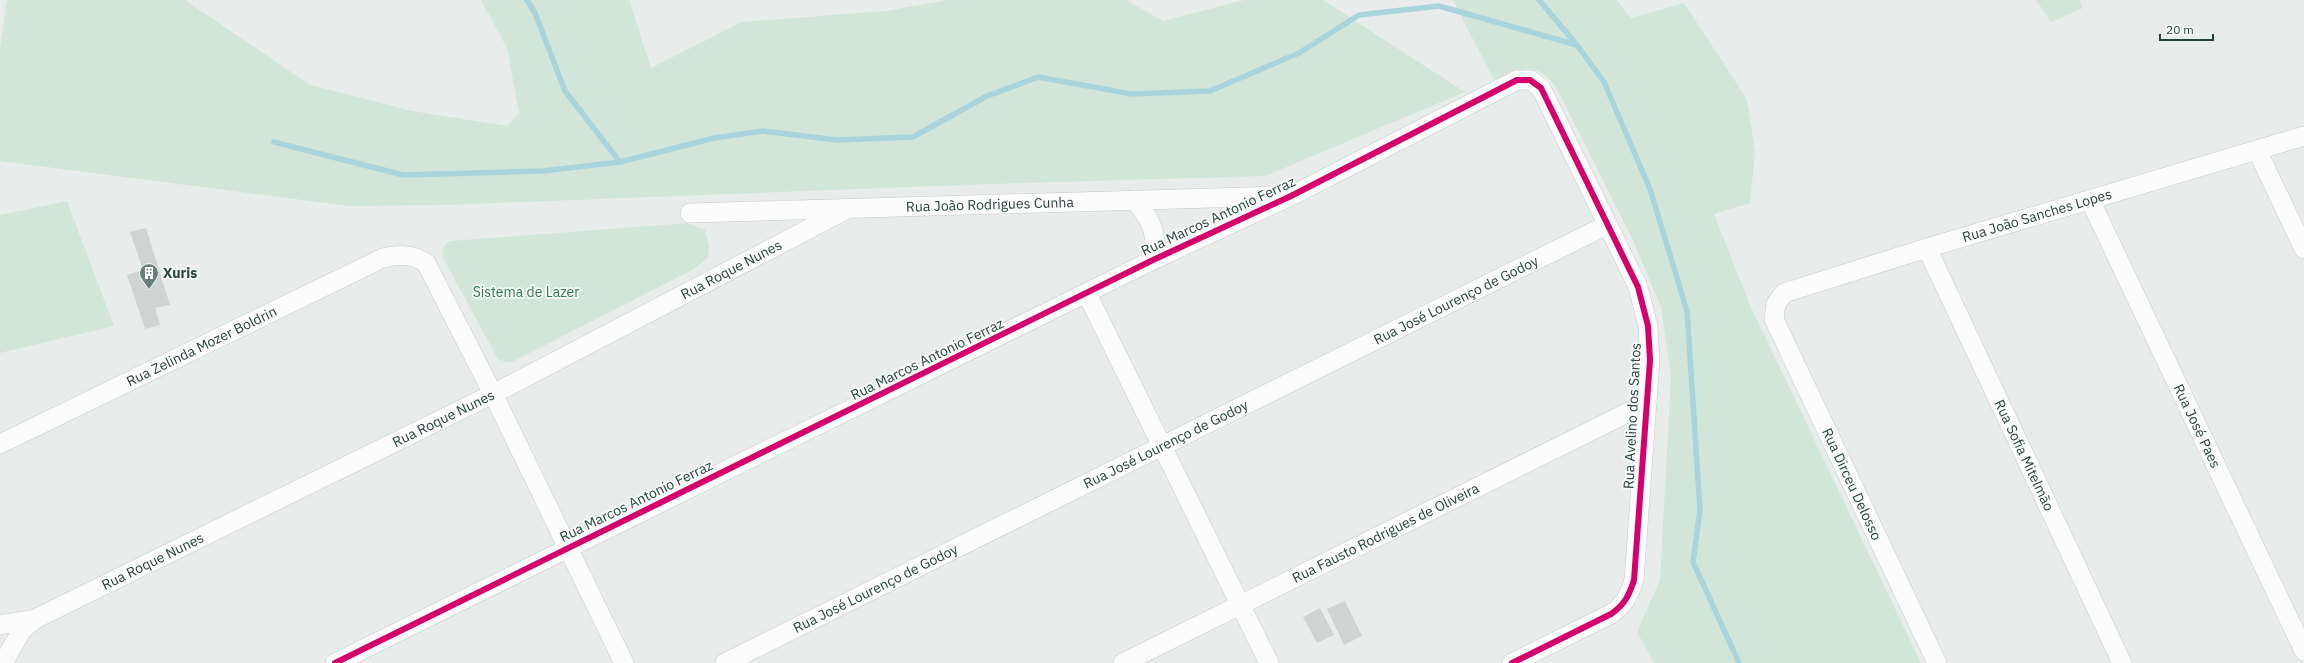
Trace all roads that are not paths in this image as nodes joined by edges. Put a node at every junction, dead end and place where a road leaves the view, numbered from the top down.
1 (1530, 80) joint
2 (2304, 136) edge
3 (2257, 150) junction
4 (1291, 196) junction
5 (1134, 200) junction
6 (2090, 200) junction
7 (847, 209) junction
8 (690, 213) dead end
9 (1607, 225) junction
10 (1927, 248) junction
11 (2304, 249) edge
12 (1153, 260) junction
13 (1087, 294) junction
14 (1776, 304) joint
15 (493, 394) junction
16 (1647, 403) junction
17 (0, 444) edge
18 (1162, 447) junction
19 (567, 548) junction
20 (1241, 606) junction
21 (35, 619) junction
22 (0, 625) edge
23 (2304, 652) edge
24 (3, 663) edge
25 (335, 663) edge
26 (624, 663) edge
27 (724, 663) edge
28 (1123, 663) edge
29 (1269, 663) edge
30 (1512, 663) edge
31 (1937, 663) edge
32 (2122, 663) edge

1 - 4 street, Rua Marcos Antonio Ferraz
1 - 9 street, Rua Avelino dos Santos
2 - 3 street, Rua João Sanches Lopes
3 - 6 street, Rua João Sanches Lopes
3 - 11 street
4 - 5 street, Rua João Rodrigues Cunha
4 - 12 street, Rua Marcos Antonio Ferraz
5 - 7 street, Rua João Rodrigues Cunha
5 - 12 street
6 - 10 street, Rua João Sanches Lopes
6 - 23 street, Rua José Paes
7 - 8 street, Rua João Rodrigues Cunha
7 - 15 street, Rua Roque Nunes
9 - 16 street, Rua Avelino dos Santos
9 - 18 street, Rua José Lourenço de Godoy
10 - 14 street, Rua João Sanches Lopes
10 - 32 street, Rua Sofia Mitelmão
12 - 13 street, Rua Marcos Antonio Ferraz
13 - 18 street
13 - 19 street, Rua Marcos Antonio Ferraz
14 - 31 street, Rua Dirceu Delosso
15 - 17 street, Rua Zelinda Mozer Boldrin
15 - 19 street
15 - 21 street, Rua Roque Nunes
16 - 20 street, Rua Fausto Rodrigues de Oliveira
16 - 30 street, Rua Avelino dos Santos
18 - 20 street
18 - 27 street, Rua José Lourenço de Godoy
19 - 25 street, Rua Marcos Antonio Ferraz
19 - 26 street
20 - 28 street, Rua Fausto Rodrigues de Oliveira
20 - 29 street
21 - 22 street, Rua Roque Nunes
21 - 24 street, Rua Roque Nunes

